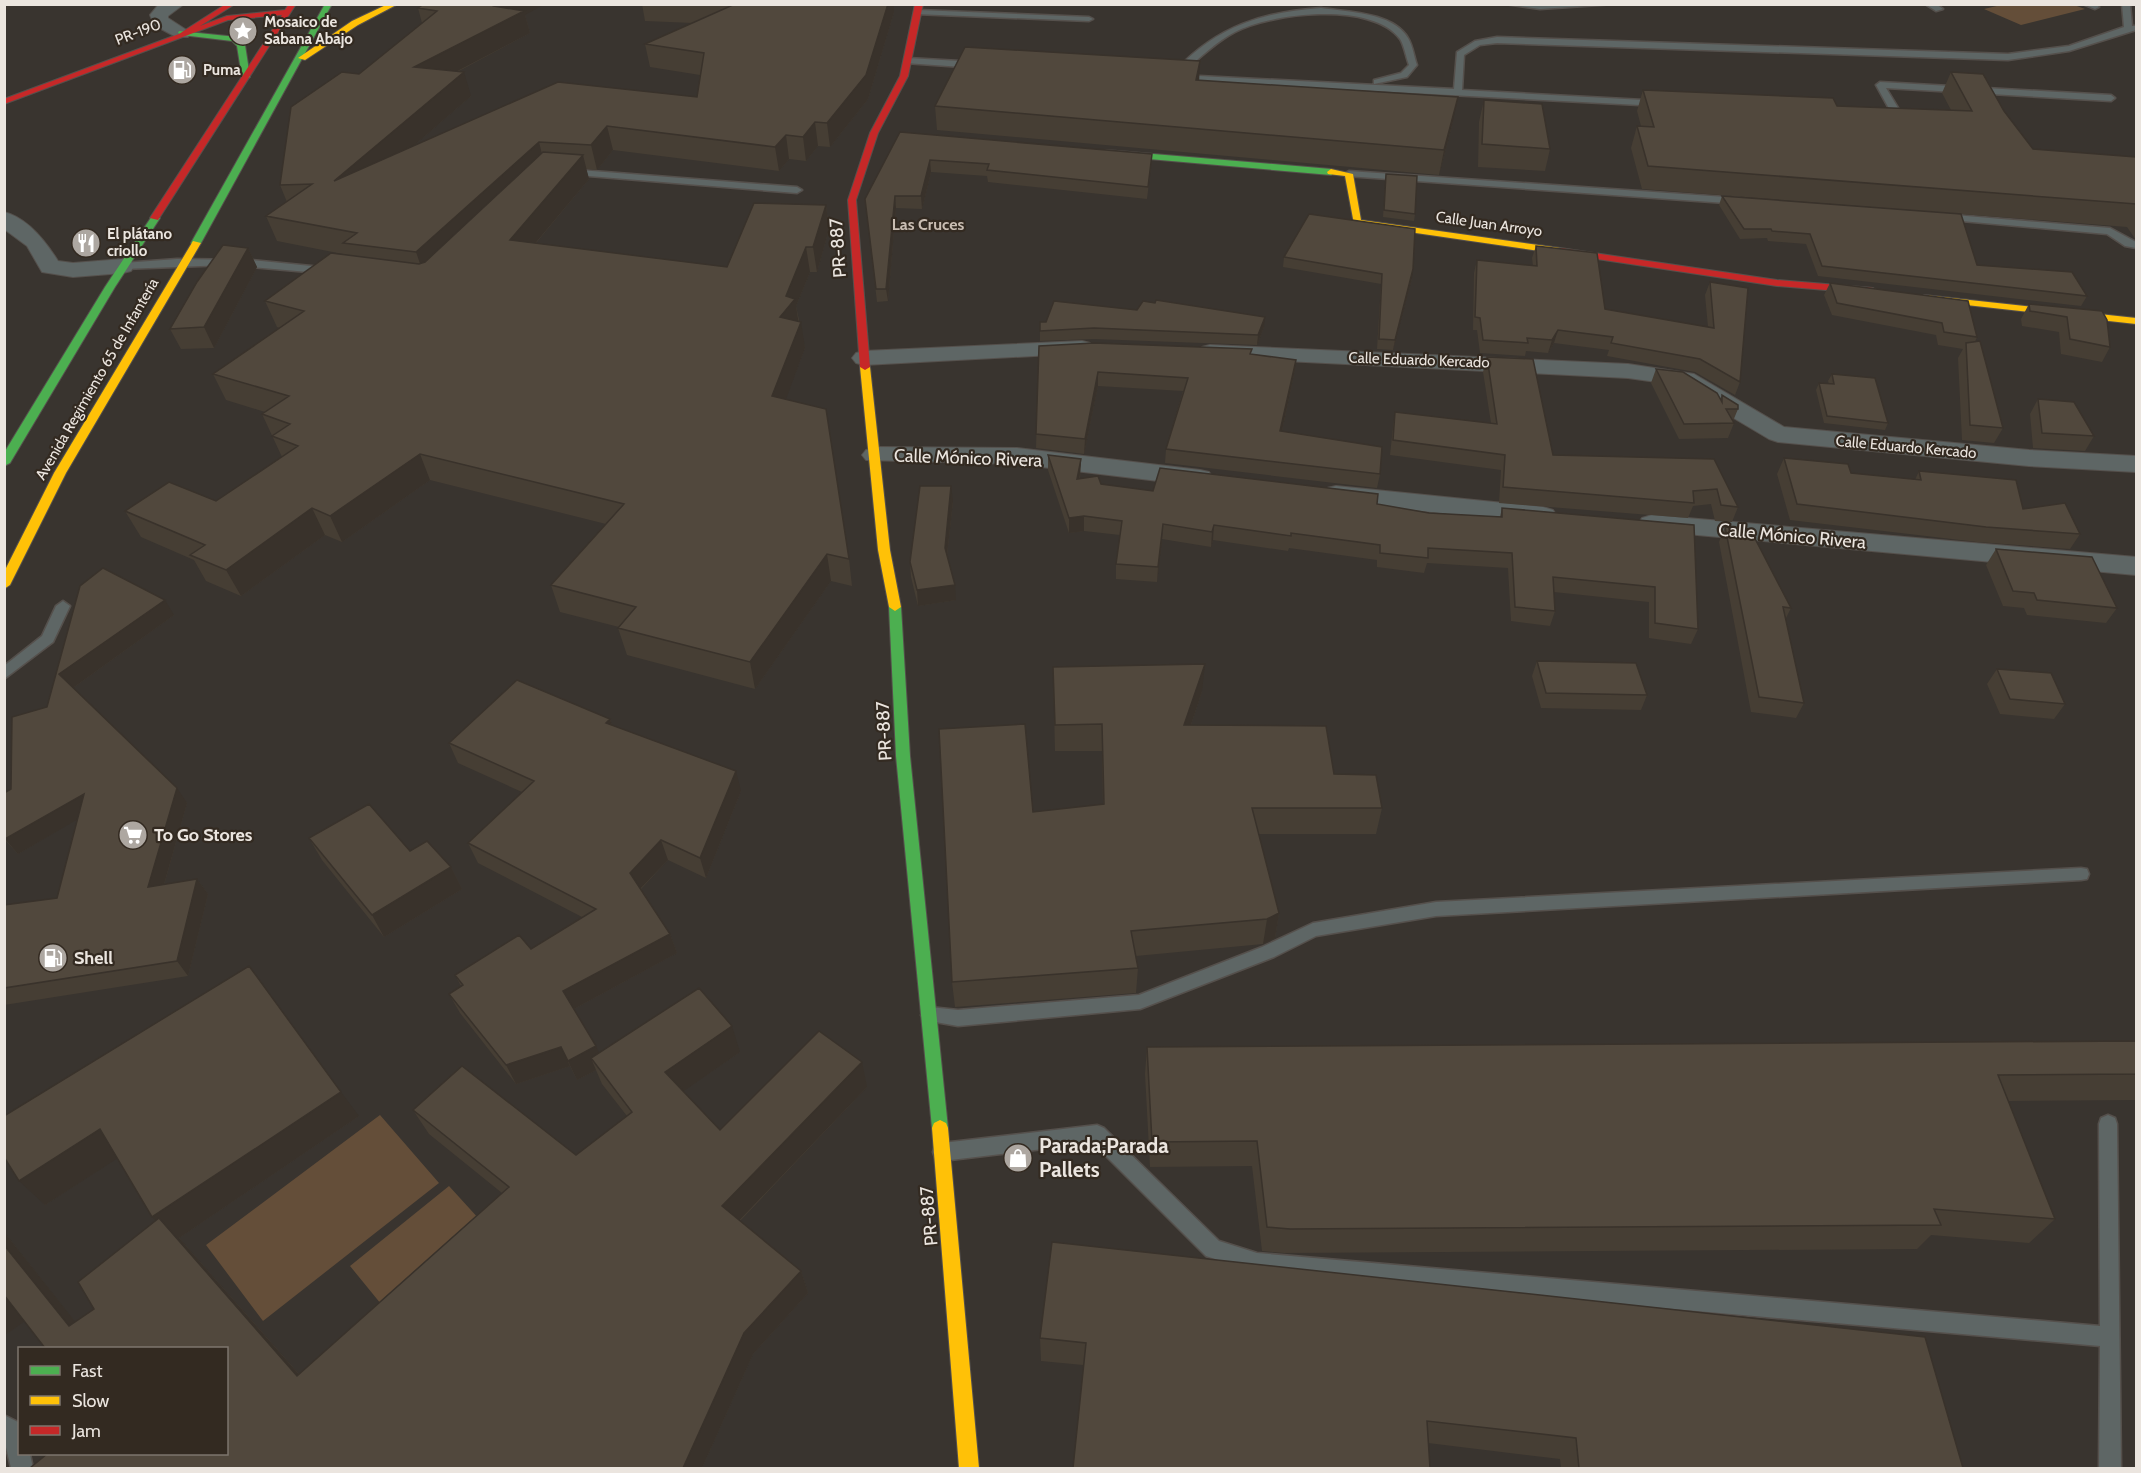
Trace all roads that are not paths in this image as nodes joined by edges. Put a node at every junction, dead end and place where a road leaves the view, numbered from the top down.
1 (176, 4) edge
2 (232, 4) edge
3 (329, 4) edge
4 (394, 4) edge
5 (1509, 4) edge
6 (1610, 4) edge
7 (1929, 4) edge
8 (2126, 4) edge
9 (291, 8) edge
10 (918, 8) edge
11 (1939, 9) dead end
12 (1089, 19) dead end
13 (2132, 28) edge
14 (182, 33) junction
15 (909, 56) junction
16 (983, 56) edge
17 (295, 62) junction
18 (990, 66) edge
19 (1181, 69) junction
20 (246, 77) junction
21 (1458, 90) junction
22 (2111, 98) dead end
23 (4, 102) edge
24 (1672, 104) edge
25 (1875, 117) edge
26 (1096, 152) edge
27 (559, 172) edge
28 (1349, 174) junction
29 (797, 190) dead end
30 (1756, 202) edge
31 (1933, 217) edge
32 (4, 218) edge
33 (2136, 245) edge
34 (185, 260) junction
35 (123, 266) junction
36 (347, 273) edge
37 (1887, 293) edge
38 (1908, 296) edge
39 (2136, 321) edge
40 (1105, 348) edge
41 (1186, 351) edge
42 (864, 358) junction
43 (11, 441) edge
44 (875, 455) junction
45 (4, 464) edge
46 (2136, 464) edge
47 (1230, 482) edge
48 (1312, 491) edge
49 (1564, 517) edge
50 (1632, 522) edge
51 (2136, 566) edge
52 (4, 585) edge
53 (63, 606) dead end
54 (4, 674) edge
55 (2081, 874) dead end
56 (930, 1015) junction
57 (2108, 1124) dead end
58 (942, 1152) junction
59 (2110, 1337) junction
60 (4, 1426) edge
61 (18, 1448) edge
62 (969, 1468) edge
63 (2110, 1468) edge

1 - 14 street
2 - 14 main road
3 - 17 main road, Avenida Regimiento 65 de Infantería
4 - 17 main road
5 - 6 lane
7 - 11 lane
8 - 13 lane
9 - 14 main road, PR-190 / PR-190
9 - 20 main road, Avenida Regimiento 65 de Infantería
10 - 12 lane
10 - 15 main road, PR-887
13 - 21 lane
14 - 20 main road
14 - 23 main road, PR-190 / PR-190
15 - 16 lane
15 - 18 lane
15 - 42 main road, PR-887
17 - 34 main road, Avenida Regimiento 65 de Infantería
19 - 19 lane
19 - 21 lane
20 - 35 main road, Avenida Regimiento 65 de Infantería
21 - 24 lane
22 - 25 lane
26 - 28 main road
27 - 29 lane
28 - 30 lane
28 - 37 main road, Calle Juan Arroyo
31 - 33 lane
32 - 35 street
34 - 35 lane
34 - 36 lane
34 - 52 main road, Avenida Regimiento 65 de Infantería
35 - 43 main road, Avenida Regimiento 65 de Infantería
38 - 39 main road
40 - 42 street
41 - 46 street, Calle Eduardo Kercado
42 - 44 main road, PR-887
43 - 45 main road, Avenida Regimiento 65 de Infantería
44 - 47 street, Calle Mónico Rivera
44 - 56 main road, PR-887
48 - 49 street
50 - 51 street, Calle Mónico Rivera
53 - 54 lane
55 - 56 lane
56 - 58 main road, PR-887
57 - 59 lane
58 - 59 lane
58 - 62 main road, PR-887
59 - 63 lane
60 - 61 lane

